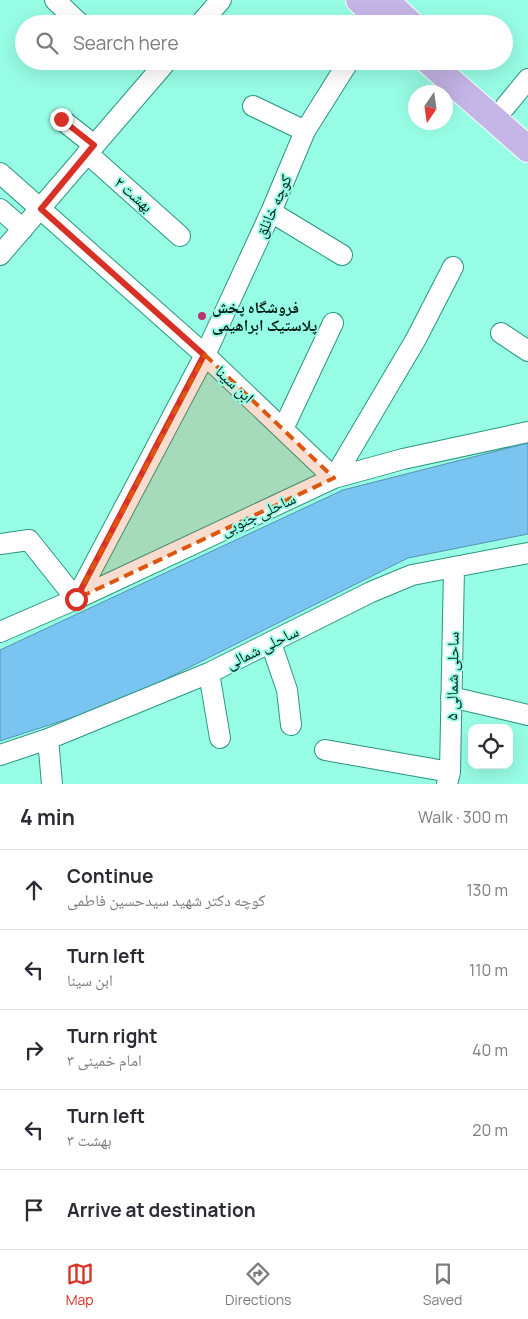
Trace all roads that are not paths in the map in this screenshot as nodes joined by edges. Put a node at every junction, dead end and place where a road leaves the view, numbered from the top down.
1 (55, 0) edge
2 (71, 15) edge
3 (159, 70) edge
4 (343, 70) edge
5 (438, 70) edge
6 (464, 70) edge
7 (528, 79) edge
8 (253, 106) dead end
9 (505, 107) junction
10 (61, 119) dead end
11 (528, 127) edge
12 (305, 130) junction
13 (90, 149) junction
14 (528, 149) edge
15 (0, 173) edge
16 (0, 209) edge
17 (41, 209) junction
18 (271, 212) junction
19 (22, 229) junction
20 (180, 236) dead end
21 (0, 255) edge
22 (342, 255) dead end
23 (453, 267) dead end
24 (333, 323) dead end
25 (501, 333) dead end
26 (528, 351) edge
27 (204, 355) junction
28 (283, 429) junction
29 (528, 432) edge
30 (334, 478) junction
31 (0, 544) edge
32 (528, 553) edge
33 (454, 568) junction
34 (76, 599) junction
35 (0, 632) edge
36 (271, 643) junction
37 (209, 673) junction
38 (452, 697) junction
39 (528, 715) edge
40 (291, 725) dead end
41 (220, 738) dead end
42 (48, 739) junction
43 (325, 750) dead end
44 (0, 755) edge
45 (451, 780) edge
46 (52, 784) edge

1 - 2 street
3 - 13 street
4 - 12 street, کوچه خانلق
5 - 14 main road
6 - 9 main road
7 - 9 street
8 - 12 street
9 - 11 main road
10 - 13 street, بهشت ۲
12 - 18 street, کوچه خانلق
13 - 17 street
13 - 20 street, بهشت ۲
15 - 17 street, ابن سینا
16 - 19 street
17 - 19 street
17 - 27 street, ابن سینا
18 - 22 street
18 - 27 street, کوچه خانلق
19 - 21 street
23 - 30 street
24 - 28 street
25 - 26 street
27 - 28 street, ابن سینا
27 - 34 street, کوچه خانلق
28 - 30 street, ابن سینا
29 - 30 street, ساحلی جنوبی
30 - 34 street, ساحلی جنوبی
31 - 34 street
32 - 33 street, ساحلی شمالی
33 - 36 street, ساحلی شمالی
33 - 38 street, ساحلی شمالی ۵
34 - 35 street, ساحلی جنوبی
36 - 37 street, ساحلی شمالی
36 - 40 street
37 - 41 street
37 - 42 street, ساحلی شمالی
38 - 39 street
38 - 45 street, ساحلی شمالی ۵
42 - 44 street, ساحلی شمالی
42 - 46 street
43 - 45 street

